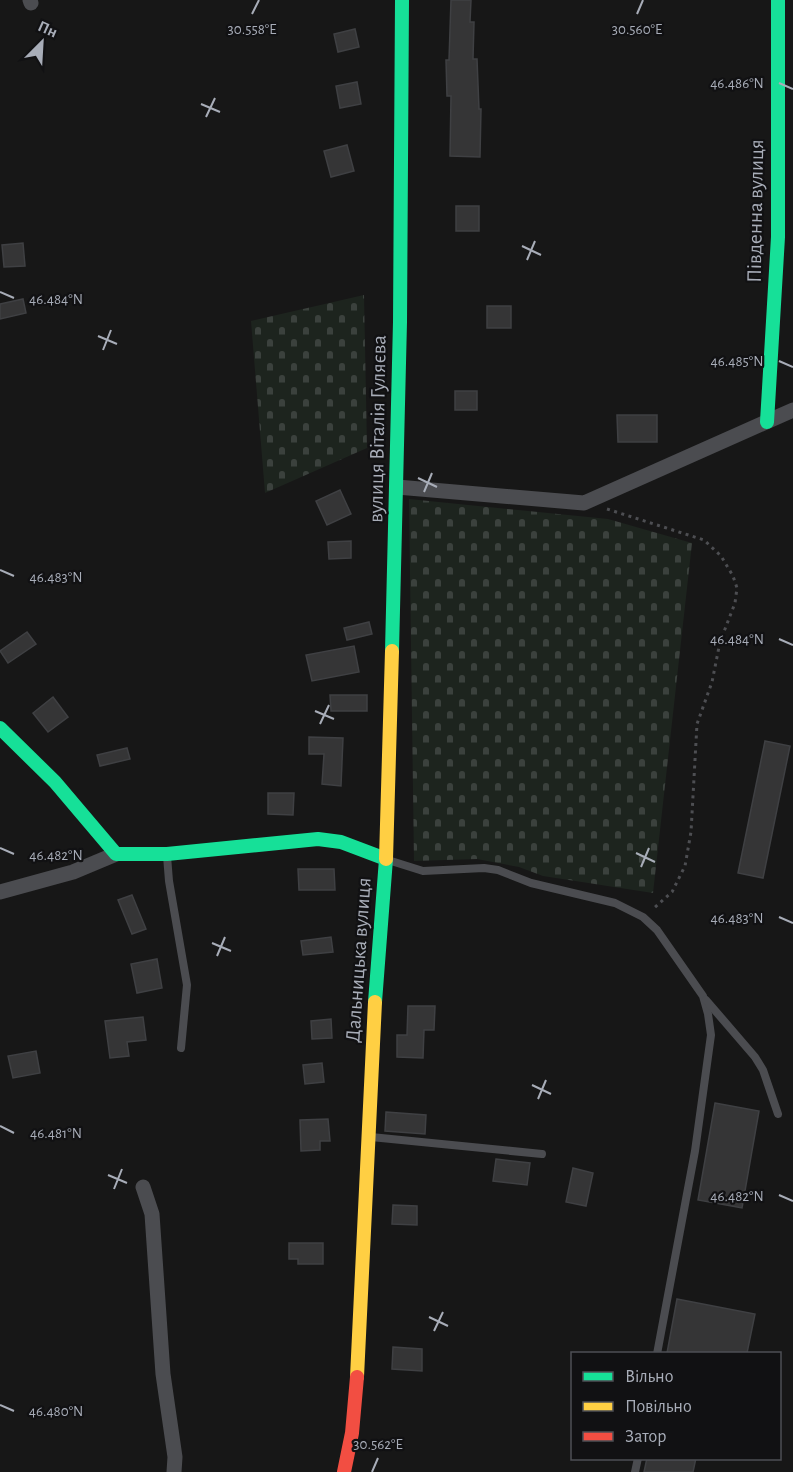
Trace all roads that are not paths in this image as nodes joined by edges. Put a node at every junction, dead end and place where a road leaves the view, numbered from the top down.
1 (402, 0) edge
2 (778, 0) edge
3 (793, 410) edge
4 (767, 422) junction
5 (397, 487) junction
6 (0, 728) edge
7 (116, 854) junction
8 (167, 854) junction
9 (386, 859) junction
10 (0, 892) edge
11 (703, 996) junction
12 (181, 1048) dead end
13 (778, 1114) dead end
14 (368, 1137) junction
15 (542, 1154) dead end
16 (143, 1187) dead end
17 (657, 1352) edge
18 (174, 1472) edge
19 (345, 1472) edge

1 - 5 street, вулиця Віталія Гуляєва
2 - 4 street, Південна вулиця
3 - 4 street
4 - 5 street
5 - 9 street, вулиця Віталія Гуляєва
6 - 7 street
7 - 8 street, Дальницька вулиця
7 - 10 street
8 - 9 street, Дальницька вулиця
8 - 12 lane
9 - 11 lane
9 - 14 street, Дальницька вулиця
11 - 13 lane
11 - 17 lane
14 - 15 lane
14 - 19 street, Дальницька вулиця
16 - 18 street

